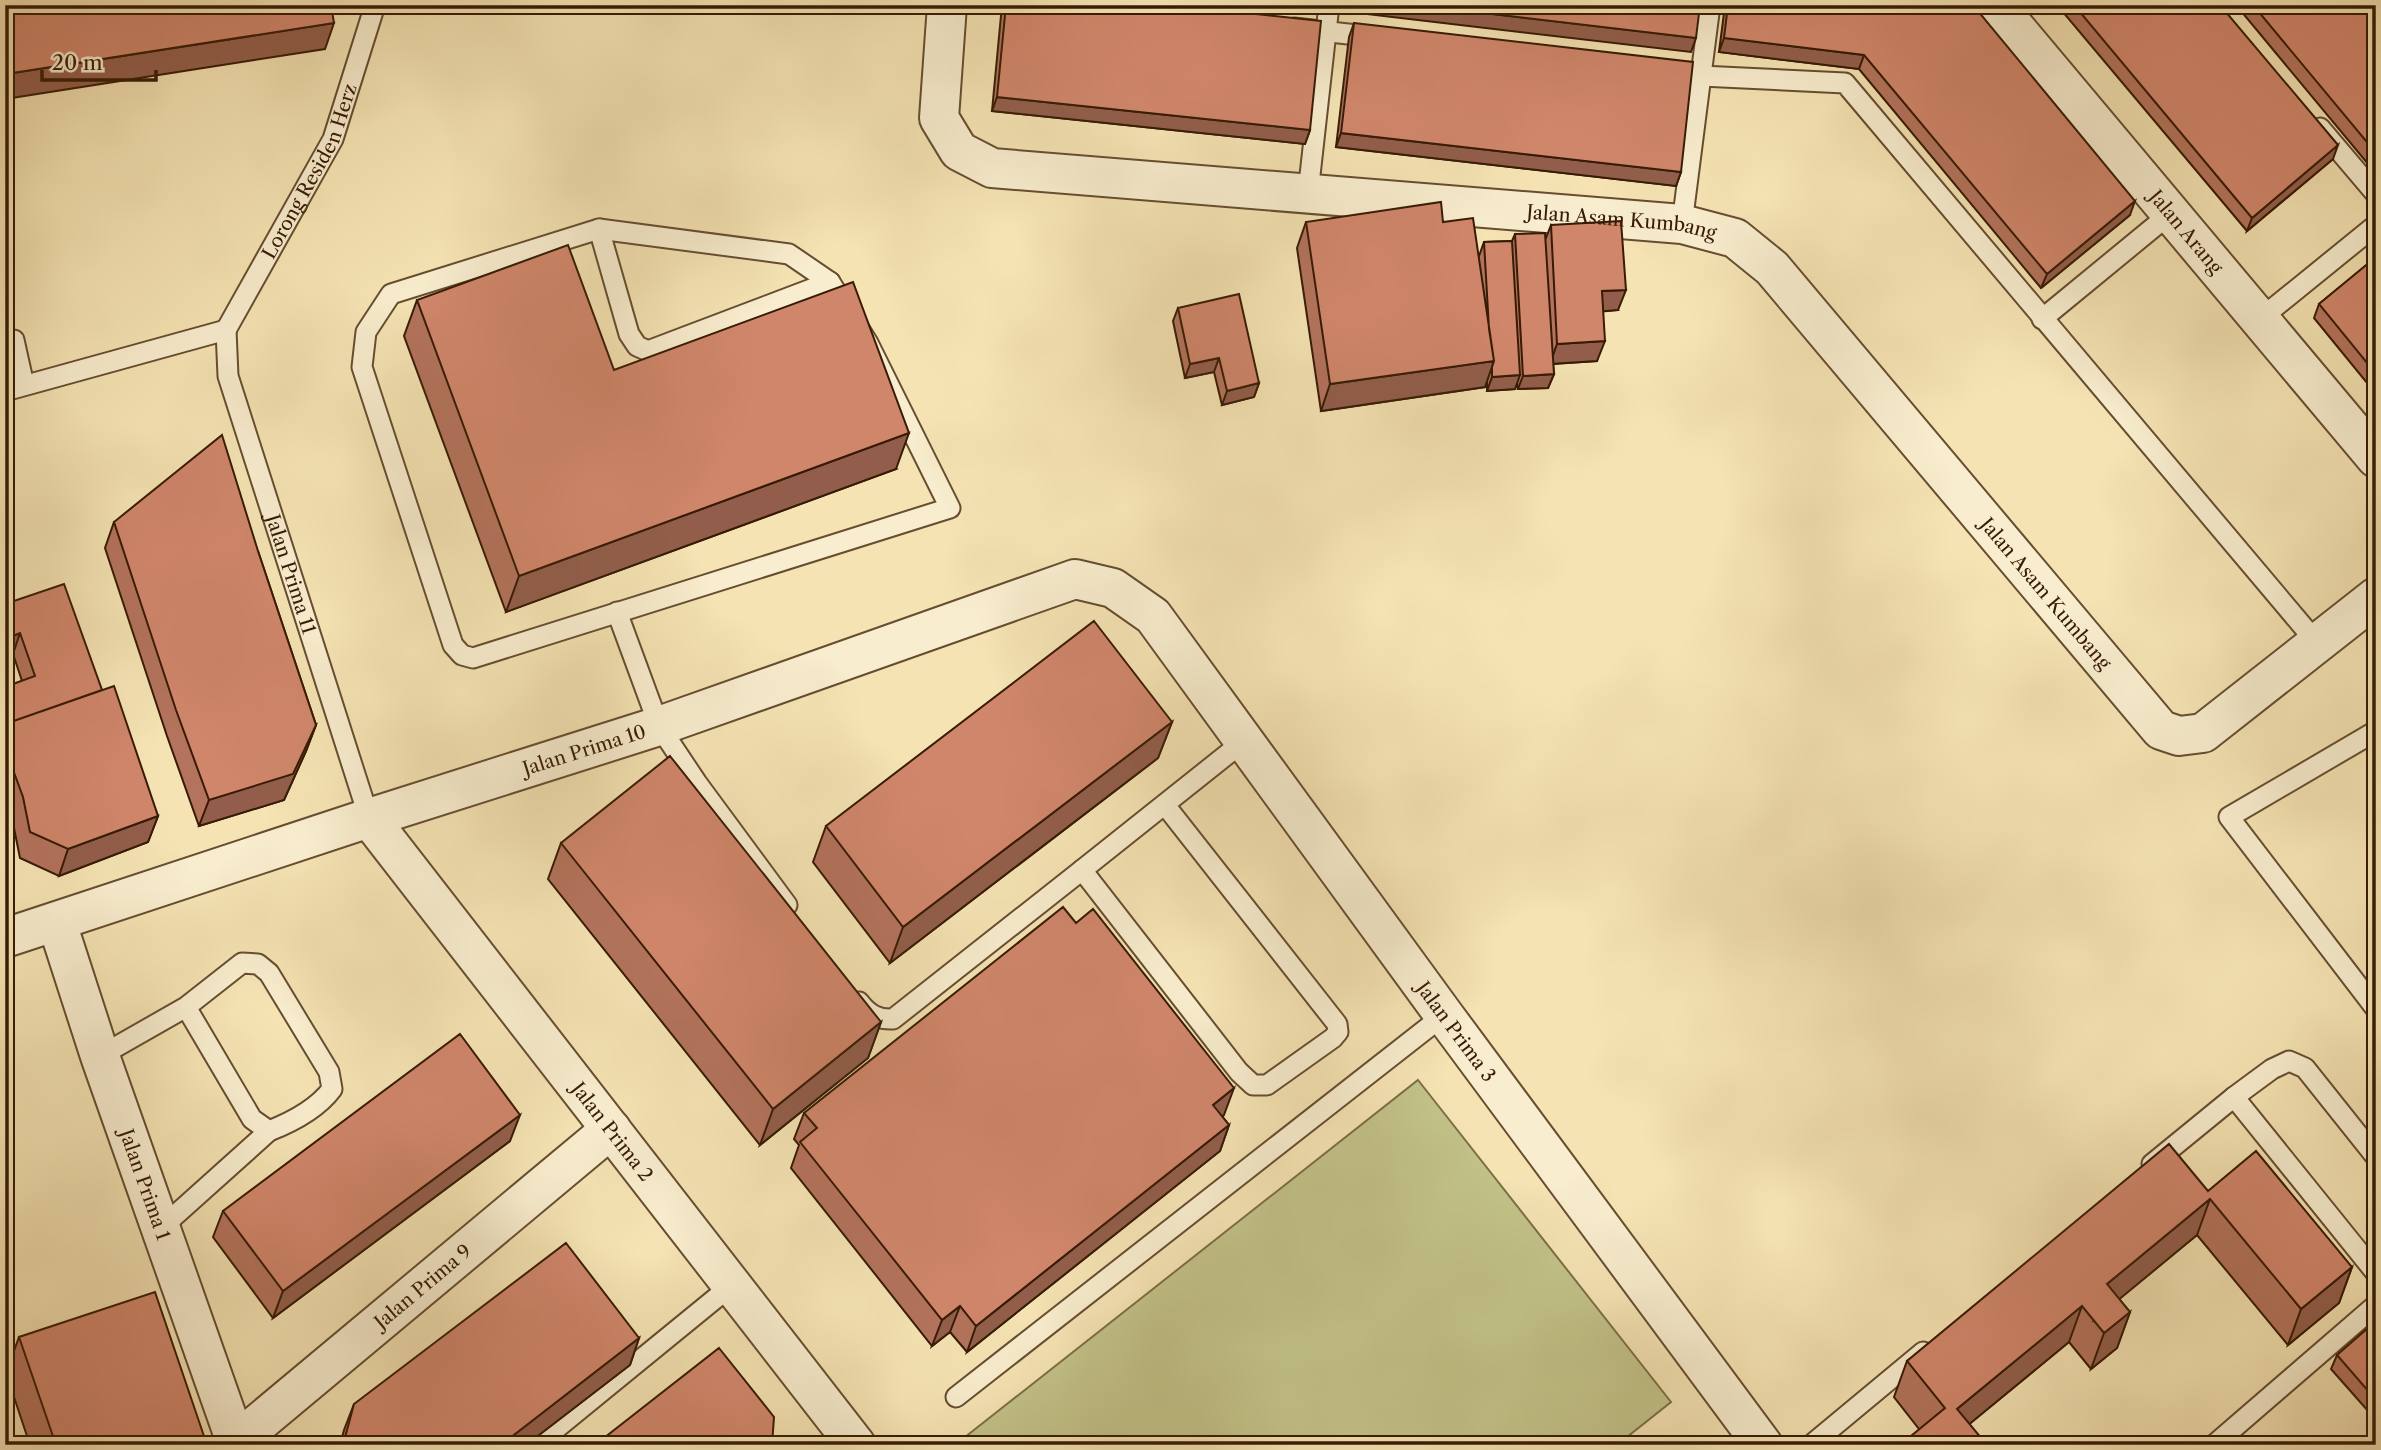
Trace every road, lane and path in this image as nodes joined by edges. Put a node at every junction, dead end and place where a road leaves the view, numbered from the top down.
1 (375, 5) edge
2 (947, 5) edge
3 (1329, 5) edge
4 (1710, 5) edge
5 (1996, 5) edge
6 (1273, 26) edge
7 (1326, 31) junction
8 (1396, 39) edge
9 (1646, 69) edge
10 (1701, 76) junction
11 (2305, 110) edge
12 (1308, 193) junction
13 (2376, 194) edge
14 (2171, 213) junction
15 (1682, 224) junction
16 (2376, 225) edge
17 (599, 229) junction
18 (830, 282) junction
19 (2042, 319) junction
20 (2260, 319) junction
21 (226, 330) junction
22 (14, 340) dead end
23 (15, 388) edge
24 (2376, 458) edge
25 (2376, 597) edge
26 (617, 612) junction
27 (1153, 616) joint
28 (2317, 643) junction
29 (659, 726) junction
30 (2376, 731) edge
31 (1244, 741) junction
32 (1165, 805) junction
33 (369, 818) junction
34 (1082, 870) junction
35 (57, 923) junction
36 (801, 924) edge
37 (5, 938) edge
38 (849, 988) edge
39 (186, 1007) junction
40 (2376, 1009) edge
41 (1444, 1015) junction
42 (100, 1056) junction
43 (2234, 1097) junction
44 (611, 1129) junction
45 (269, 1131) junction
46 (2376, 1157) edge
47 (2138, 1175) edge
48 (162, 1228) junction
49 (2376, 1273) edge
50 (732, 1285) junction
51 (2376, 1306) edge
52 (1938, 1340) edge
53 (956, 1396) dead end
54 (237, 1443) edge
55 (537, 1445) edge
56 (856, 1445) edge
57 (1763, 1445) edge
58 (1811, 1445) edge
59 (2214, 1445) edge

1 - 21 lane, Lorong Residen Herz
2 - 12 street, Jalan Asam Kumbang
3 - 7 lane
4 - 10 lane
5 - 14 street, Jalan Arang
6 - 7 lane
7 - 8 lane
7 - 12 lane
9 - 10 lane
10 - 15 lane
10 - 19 lane
11 - 13 lane
12 - 15 street, Jalan Asam Kumbang
14 - 19 lane
14 - 20 street, Jalan Arang
15 - 28 street, Jalan Asam Kumbang
16 - 20 lane
17 - 18 lane
17 - 18 lane
17 - 26 lane
18 - 26 lane
19 - 28 lane
20 - 24 street, Jalan Arang
21 - 23 lane
21 - 33 lane, Jalan Prima 11
22 - 23 lane
25 - 28 street, Jalan Asam Kumbang
26 - 29 lane
27 - 29 street, Jalan Prima 10
27 - 31 street, Jalan Prima 3
29 - 33 street, Jalan Prima 10
29 - 36 lane
30 - 40 lane
31 - 32 lane
31 - 41 street, Jalan Prima 3
32 - 34 lane
32 - 34 lane
33 - 35 street, Jalan Prima 10
33 - 44 street, Jalan Prima 2
34 - 38 lane
35 - 37 street, Jalan Prima 10
35 - 42 street, Jalan Prima 1
39 - 42 lane
39 - 45 lane
39 - 45 lane
41 - 53 lane
41 - 57 street, Jalan Prima 3
42 - 48 street, Jalan Prima 1
43 - 46 lane
43 - 47 lane
43 - 49 lane
44 - 50 street, Jalan Prima 2
44 - 54 street, Jalan Prima 9
45 - 48 lane
48 - 54 street, Jalan Prima 1
50 - 55 lane
50 - 56 street, Jalan Prima 2
51 - 59 lane
52 - 58 lane

